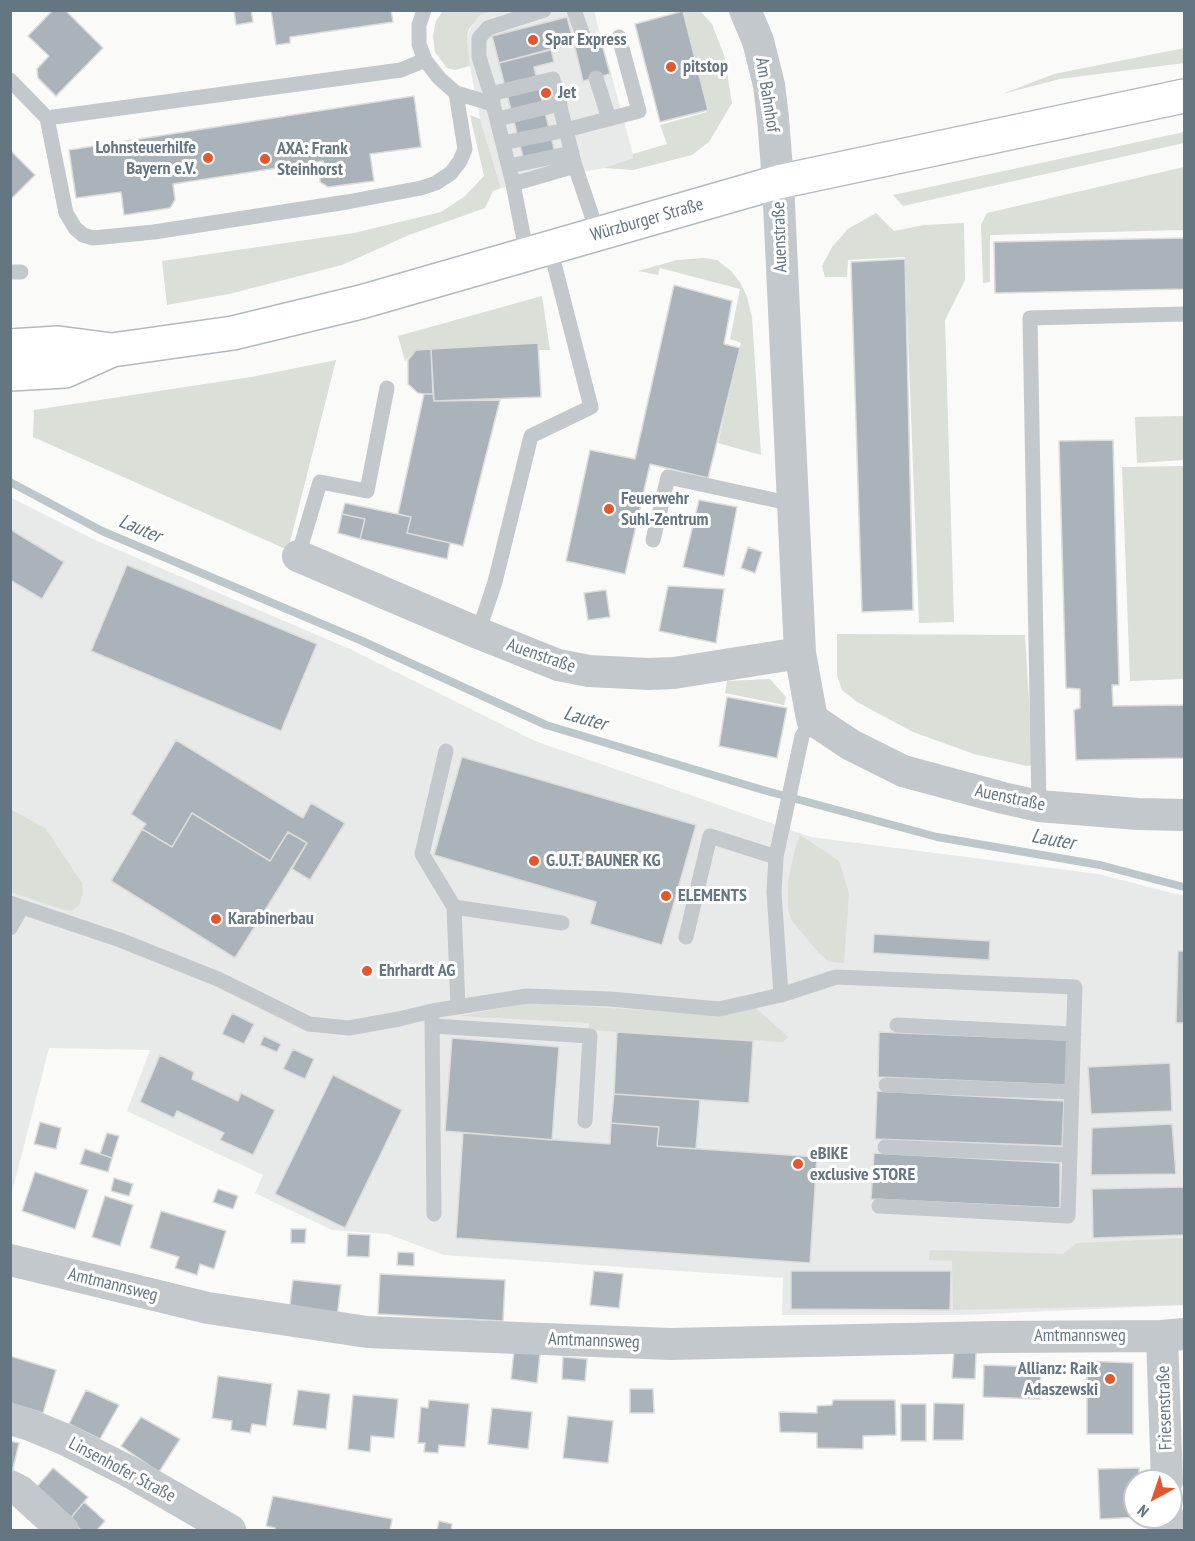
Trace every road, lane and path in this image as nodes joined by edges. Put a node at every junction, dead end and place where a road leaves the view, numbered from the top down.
1 (424, 10) edge
2 (544, 10) edge
3 (574, 10) edge
4 (745, 10) edge
5 (619, 37) dead end
6 (585, 41) dead end
7 (425, 60) junction
8 (596, 78) dead end
9 (10, 80) edge
10 (456, 93) junction
11 (1185, 96) edge
12 (560, 104) junction
13 (494, 106) junction
14 (47, 118) junction
15 (609, 119) junction
16 (566, 130) junction
17 (503, 143) junction
18 (573, 160) junction
19 (509, 166) junction
20 (778, 182) junction
21 (513, 184) junction
22 (598, 234) junction
23 (538, 251) junction
24 (1185, 314) edge
25 (10, 346) edge
26 (112, 351) junction
27 (10, 374) edge
28 (387, 387) dead end
29 (793, 504) junction
30 (653, 540) dead end
31 (298, 556) joint
32 (478, 633) junction
33 (800, 653) junction
34 (812, 719) junction
35 (446, 751) dead end
36 (1039, 806) junction
37 (1185, 815) edge
38 (776, 856) junction
39 (16, 905) edge
40 (454, 907) junction
41 (562, 923) dead end
42 (10, 928) edge
43 (686, 937) dead end
44 (781, 995) junction
45 (458, 1007) junction
46 (432, 1018) junction
47 (897, 1025) dead end
48 (1074, 1034) junction
49 (885, 1085) dead end
50 (1072, 1092) junction
51 (585, 1121) dead end
52 (885, 1146) dead end
53 (1070, 1155) junction
54 (879, 1206) dead end
55 (434, 1214) dead end
56 (10, 1260) edge
57 (1173, 1335) edge
58 (10, 1419) edge
59 (1167, 1469) edge
60 (10, 1486) edge
61 (63, 1530) edge
62 (230, 1530) edge

1 - 7 lane
2 - 13 lane
3 - 6 lane
4 - 20 street, Am Bahnhof
5 - 15 lane
7 - 10 lane
7 - 14 lane
8 - 15 lane
9 - 14 lane
10 - 13 lane
10 - 14 lane
11 - 20 main road, Würzburger Straße
12 - 13 lane
12 - 13 lane
12 - 16 lane
13 - 17 lane
15 - 16 lane
16 - 17 lane
16 - 18 lane
17 - 19 lane
18 - 19 lane
18 - 21 lane
18 - 22 lane
19 - 21 lane
20 - 22 main road, Würzburger Straße
20 - 29 street, Auenstraße
21 - 23 lane
22 - 23 main road, Würzburger Straße
23 - 26 main road, Würzburger Straße
23 - 32 lane
24 - 36 lane
25 - 26 main road, Würzburger Straße
26 - 27 main road, Würzburger Straße
28 - 31 lane
29 - 30 lane
29 - 33 street, Auenstraße
31 - 32 street, Auenstraße
32 - 33 street, Auenstraße
33 - 34 street, Auenstraße
34 - 36 street, Auenstraße
34 - 38 lane
35 - 40 lane
36 - 37 street, Auenstraße
38 - 43 lane
38 - 44 lane
39 - 42 lane
39 - 46 lane
40 - 41 lane
40 - 45 lane
44 - 45 lane
44 - 48 lane
45 - 46 lane
46 - 51 lane
46 - 55 lane
47 - 48 lane
48 - 50 lane
49 - 50 lane
50 - 53 lane
52 - 53 lane
53 - 54 lane
56 - 57 street, Amtmannsweg
57 - 59 street, Friesenstraße
58 - 62 street, Linsenhofer Straße
60 - 61 street

